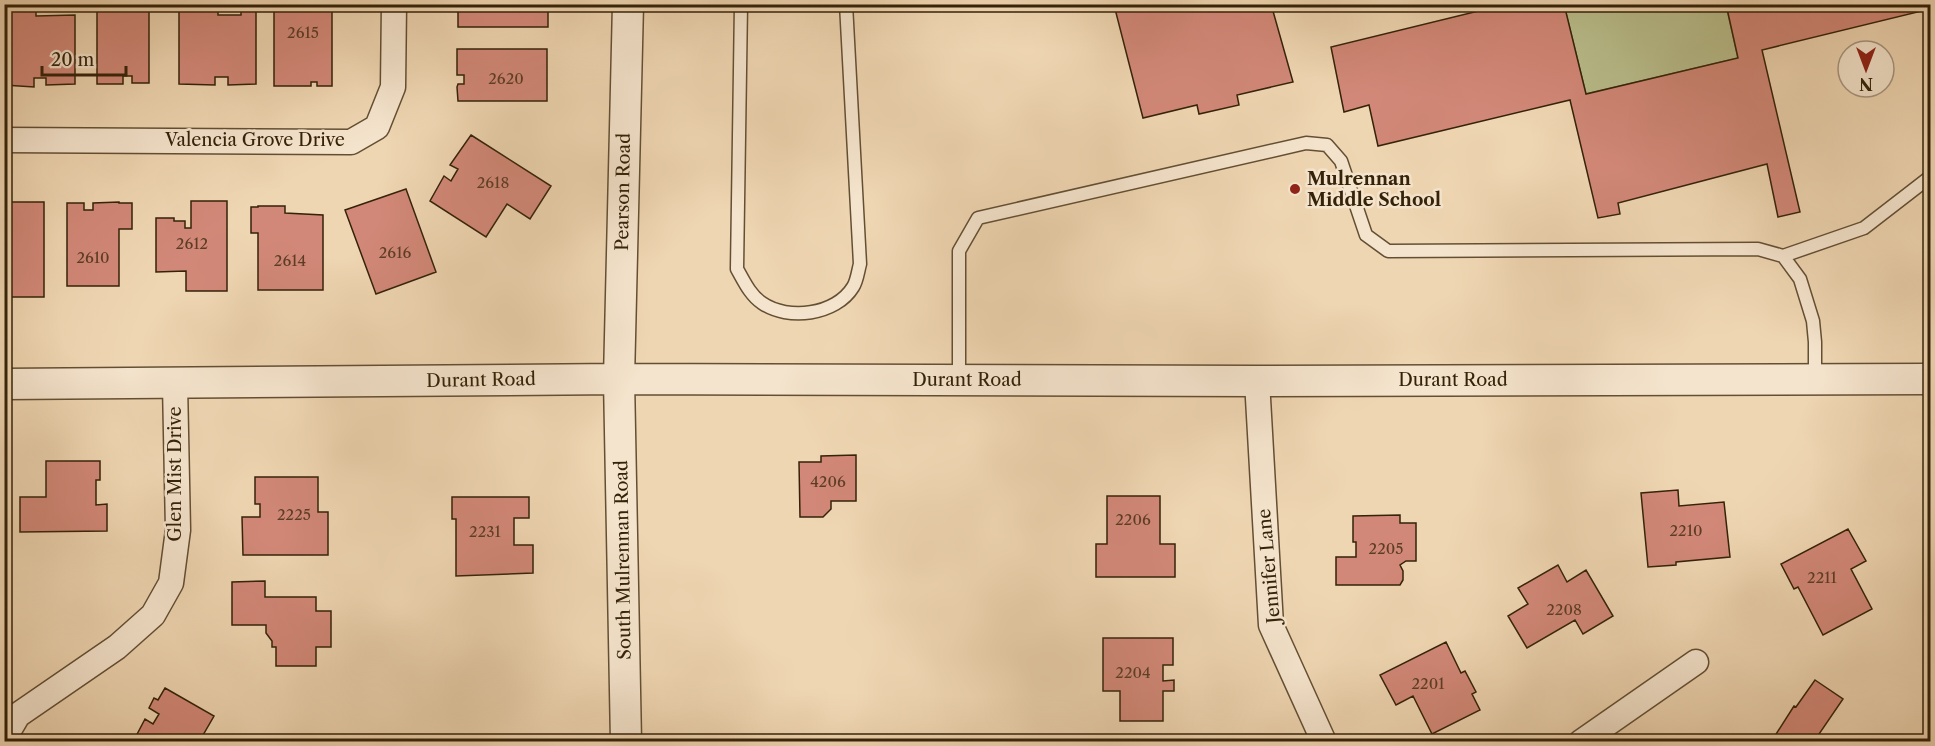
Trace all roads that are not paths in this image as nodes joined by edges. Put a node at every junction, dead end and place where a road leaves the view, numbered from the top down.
1 (394, 4) edge
2 (628, 4) edge
3 (741, 4) edge
4 (846, 4) edge
5 (4, 140) edge
6 (1930, 177) edge
7 (1783, 256) junction
8 (619, 379) junction
9 (1815, 379) junction
10 (1930, 379) edge
11 (959, 380) junction
12 (1257, 381) junction
13 (4, 384) edge
14 (175, 384) junction
15 (1696, 662) dead end
16 (4, 739) edge
17 (626, 741) edge
18 (1324, 741) edge
19 (1581, 741) edge

1 - 5 street, Valencia Grove Drive
2 - 8 street, Pearson Road
3 - 4 lane
6 - 7 lane
7 - 9 lane
7 - 11 lane
8 - 11 street, Durant Road
8 - 14 street, Durant Road
8 - 17 street, South Mulrennan Road
9 - 10 street, Durant Road
9 - 12 street, Durant Road
11 - 12 street, Durant Road
12 - 18 street, Jennifer Lane
13 - 14 street, Durant Road
14 - 16 street, Glen Mist Drive
15 - 19 street

